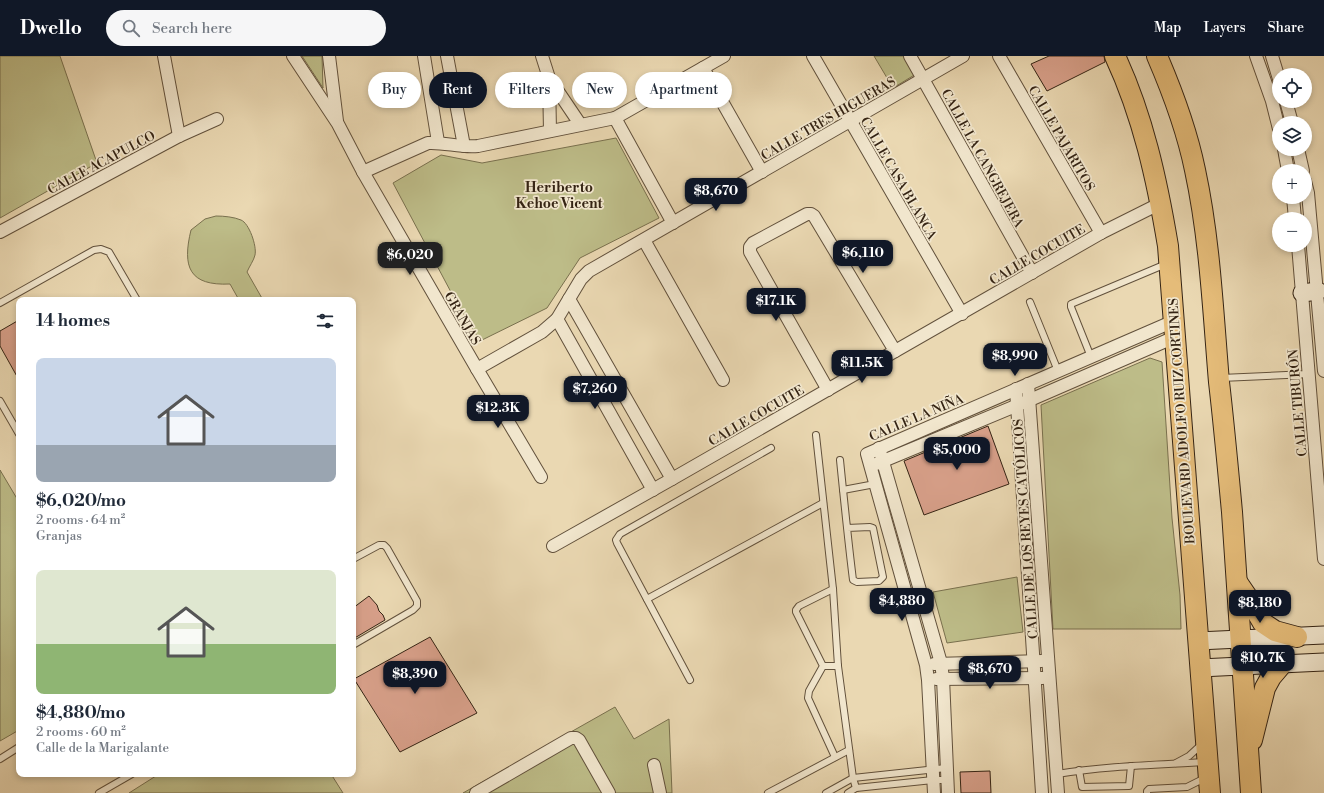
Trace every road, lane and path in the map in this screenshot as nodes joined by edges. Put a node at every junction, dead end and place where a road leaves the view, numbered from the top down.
1 (164, 56) edge
2 (293, 56) edge
3 (329, 56) edge
4 (424, 56) edge
5 (447, 56) edge
6 (542, 56) edge
7 (724, 56) edge
8 (813, 56) edge
9 (910, 56) edge
10 (964, 56) edge
11 (999, 56) edge
12 (1115, 56) edge
13 (1157, 56) edge
14 (1256, 56) edge
15 (1272, 56) edge
16 (703, 68) junction
17 (1276, 68) edge
18 (547, 72) edge
19 (923, 78) junction
20 (564, 100) edge
21 (550, 108) edge
22 (1276, 116) edge
23 (615, 118) junction
24 (217, 119) dead end
25 (850, 122) junction
26 (338, 124) junction
27 (580, 124) junction
28 (550, 131) junction
29 (179, 136) junction
30 (438, 142) junction
31 (464, 146) junction
32 (363, 172) junction
33 (762, 172) junction
34 (1161, 203) junction
35 (1308, 204) edge
36 (673, 223) junction
37 (0, 232) edge
38 (1101, 233) junction
39 (644, 240) junction
40 (1300, 252) edge
41 (1169, 263) junction
42 (1032, 273) junction
43 (1310, 292) junction
44 (135, 297) edge
45 (569, 299) junction
46 (1030, 302) dead end
47 (0, 303) edge
48 (962, 314) junction
49 (557, 319) junction
50 (1174, 329) junction
51 (895, 351) junction
52 (1091, 357) junction
53 (476, 369) junction
54 (1058, 371) junction
55 (1324, 371) edge
56 (1308, 374) junction
57 (1219, 378) junction
58 (722, 380) dead end
59 (1028, 384) junction
60 (1016, 389) junction
61 (828, 390) junction
62 (1030, 400) junction
63 (0, 401) edge
64 (1017, 405) junction
65 (16, 429) edge
66 (816, 435) dead end
67 (771, 448) dead end
68 (879, 448) junction
69 (840, 460) dead end
70 (882, 461) junction
71 (870, 467) junction
72 (541, 477) dead end
73 (672, 479) junction
74 (875, 484) junction
75 (653, 490) junction
76 (843, 490) junction
77 (824, 503) junction
78 (847, 528) junction
79 (553, 546) dead end
80 (356, 557) edge
81 (1324, 559) edge
82 (1237, 582) junction
83 (833, 589) junction
84 (647, 599) junction
85 (1324, 635) edge
86 (1297, 637) junction
87 (1240, 640) junction
88 (1198, 641) junction
89 (356, 643) edge
90 (1034, 661) junction
91 (1049, 661) junction
92 (1324, 662) edge
93 (941, 663) junction
94 (1282, 664) junction
95 (926, 665) junction
96 (823, 666) junction
97 (838, 666) junction
98 (1242, 666) junction
99 (1200, 668) junction
100 (943, 678) junction
101 (1035, 678) junction
102 (1050, 679) junction
103 (690, 680) dead end
104 (928, 680) junction
105 (1205, 739) junction
106 (16, 750) edge
107 (849, 750) junction
108 (1248, 755) junction
109 (835, 757) junction
110 (0, 758) edge
111 (1174, 764) junction
112 (654, 765) dead end
113 (1131, 766) junction
114 (1080, 770) junction
115 (947, 774) junction
116 (1057, 774) junction
117 (933, 775) junction
118 (127, 777) edge
119 (1208, 777) edge
120 (853, 778) junction
121 (856, 788) junction
122 (607, 792) edge
123 (99, 793) edge
124 (476, 793) edge
125 (660, 793) edge
126 (768, 793) edge
127 (826, 793) edge
128 (848, 793) edge
129 (934, 793) edge
130 (948, 793) edge
131 (1042, 793) edge
132 (1058, 793) edge
133 (1147, 793) edge
134 (1251, 793) edge

1 - 29 street
2 - 26 street
3 - 26 street
4 - 30 street
5 - 31 street
6 - 18 street
7 - 16 street
8 - 25 street, CALLE CASA BLANCA
9 - 19 street, CALLE LA CANGREJERA
10 - 19 street, CALLE TRES HIGUERAS
11 - 38 street, CALLE PAJARITOS
12 - 34 main road, BOULEVARD ADOLFO RUIZ CORTINES
13 - 57 main road
14 - 22 street
15 - 17 street
16 - 23 street
16 - 33 street
19 - 25 street, CALLE TRES HIGUERAS
19 - 42 street, CALLE LA CANGREJERA
20 - 27 street
21 - 28 street
23 - 27 street
23 - 36 street
24 - 29 street, CALLE ACAPULCO
25 - 33 street, CALLE TRES HIGUERAS
25 - 48 street, CALLE CASA BLANCA
26 - 32 street, GRANJAS
27 - 28 street
28 - 31 street
29 - 37 street, CALLE ACAPULCO
30 - 31 street
30 - 32 street
32 - 53 street, GRANJAS
33 - 36 street, CALLE TRES HIGUERAS
34 - 38 street, CALLE COCUITE
34 - 41 main road, BOULEVARD ADOLFO RUIZ CORTINES
35 - 43 street, CALLE TIBURÓN
36 - 39 street, CALLE TRES HIGUERAS
38 - 42 street, CALLE COCUITE
39 - 45 street, CALLE TRES HIGUERAS
39 - 58 street
40 - 43 street, CALLE TIBURÓN
41 - 50 main road, BOULEVARD ADOLFO RUIZ CORTINES
41 - 52 lane
42 - 48 street, CALLE COCUITE
43 - 55 street, CALLE TIBURÓN
43 - 56 street, CALLE TIBURÓN
44 - 47 lane
45 - 49 street, CALLE TRES HIGUERAS
45 - 73 street
46 - 54 lane
48 - 51 street, CALLE COCUITE
49 - 53 street, CALLE TRES HIGUERAS
49 - 75 street
50 - 52 street, CALLE LA NIÑA
50 - 62 street
50 - 88 main road, BOULEVARD ADOLFO RUIZ CORTINES
51 - 61 street, CALLE COCUITE
51 - 61 street
52 - 54 street, CALLE LA NIÑA
53 - 72 street, GRANJAS
54 - 59 street, CALLE LA NIÑA
56 - 57 lane
56 - 81 street, CALLE TIBURÓN
57 - 82 main road
59 - 60 street, CALLE LA NIÑA
59 - 62 street, CALLE DE LOS REYES CATÓLICOS
60 - 64 street, CALLE DE LOS REYES CATÓLICOS
60 - 68 street, CALLE LA NIÑA
61 - 73 street, CALLE COCUITE
62 - 64 street
62 - 91 street, CALLE DE LOS REYES CATÓLICOS
63 - 65 lane
64 - 70 street
64 - 90 street, CALLE DE LOS REYES CATÓLICOS
66 - 77 lane
67 - 84 lane
68 - 70 street
68 - 71 street, CALLE LA NIÑA
69 - 76 lane
70 - 71 street
70 - 93 street
71 - 74 street
73 - 75 street, CALLE COCUITE
74 - 76 lane
74 - 95 street
75 - 79 street, CALLE COCUITE
76 - 78 lane
77 - 83 lane
77 - 84 lane
78 - 78 lane
80 - 89 lane
82 - 86 main road
82 - 87 main road
83 - 96 lane
83 - 97 lane
84 - 103 lane
85 - 86 street
86 - 87 street
87 - 88 street
87 - 98 main road
88 - 99 main road, BOULEVARD ADOLFO RUIZ CORTINES
90 - 91 street
90 - 93 street
90 - 101 street, CALLE DE LOS REYES CATÓLICOS
91 - 102 street, CALLE DE LOS REYES CATÓLICOS
92 - 94 street
93 - 95 street
93 - 100 street
94 - 98 street
94 - 108 main road
95 - 104 street
96 - 97 lane
96 - 109 lane
97 - 107 lane
98 - 99 street
98 - 108 main road
99 - 105 main road, BOULEVARD ADOLFO RUIZ CORTINES
100 - 101 street
100 - 104 street
100 - 115 street
101 - 102 street
101 - 131 street, CALLE DE LOS REYES CATÓLICOS
102 - 116 street, CALLE DE LOS REYES CATÓLICOS
104 - 117 street
105 - 111 lane
105 - 119 main road, BOULEVARD ADOLFO RUIZ CORTINES
106 - 110 lane
107 - 109 lane
107 - 120 lane
108 - 134 main road
109 - 126 lane
111 - 113 lane
111 - 119 lane
112 - 125 street
113 - 114 lane
113 - 114 lane
114 - 116 lane
115 - 117 lane
115 - 117 lane
115 - 130 street
116 - 132 street, CALLE DE LOS REYES CATÓLICOS
117 - 120 lane
117 - 121 lane
117 - 129 street
118 - 123 lane
119 - 133 lane
120 - 121 lane
120 - 127 lane
121 - 128 lane
122 - 124 street

